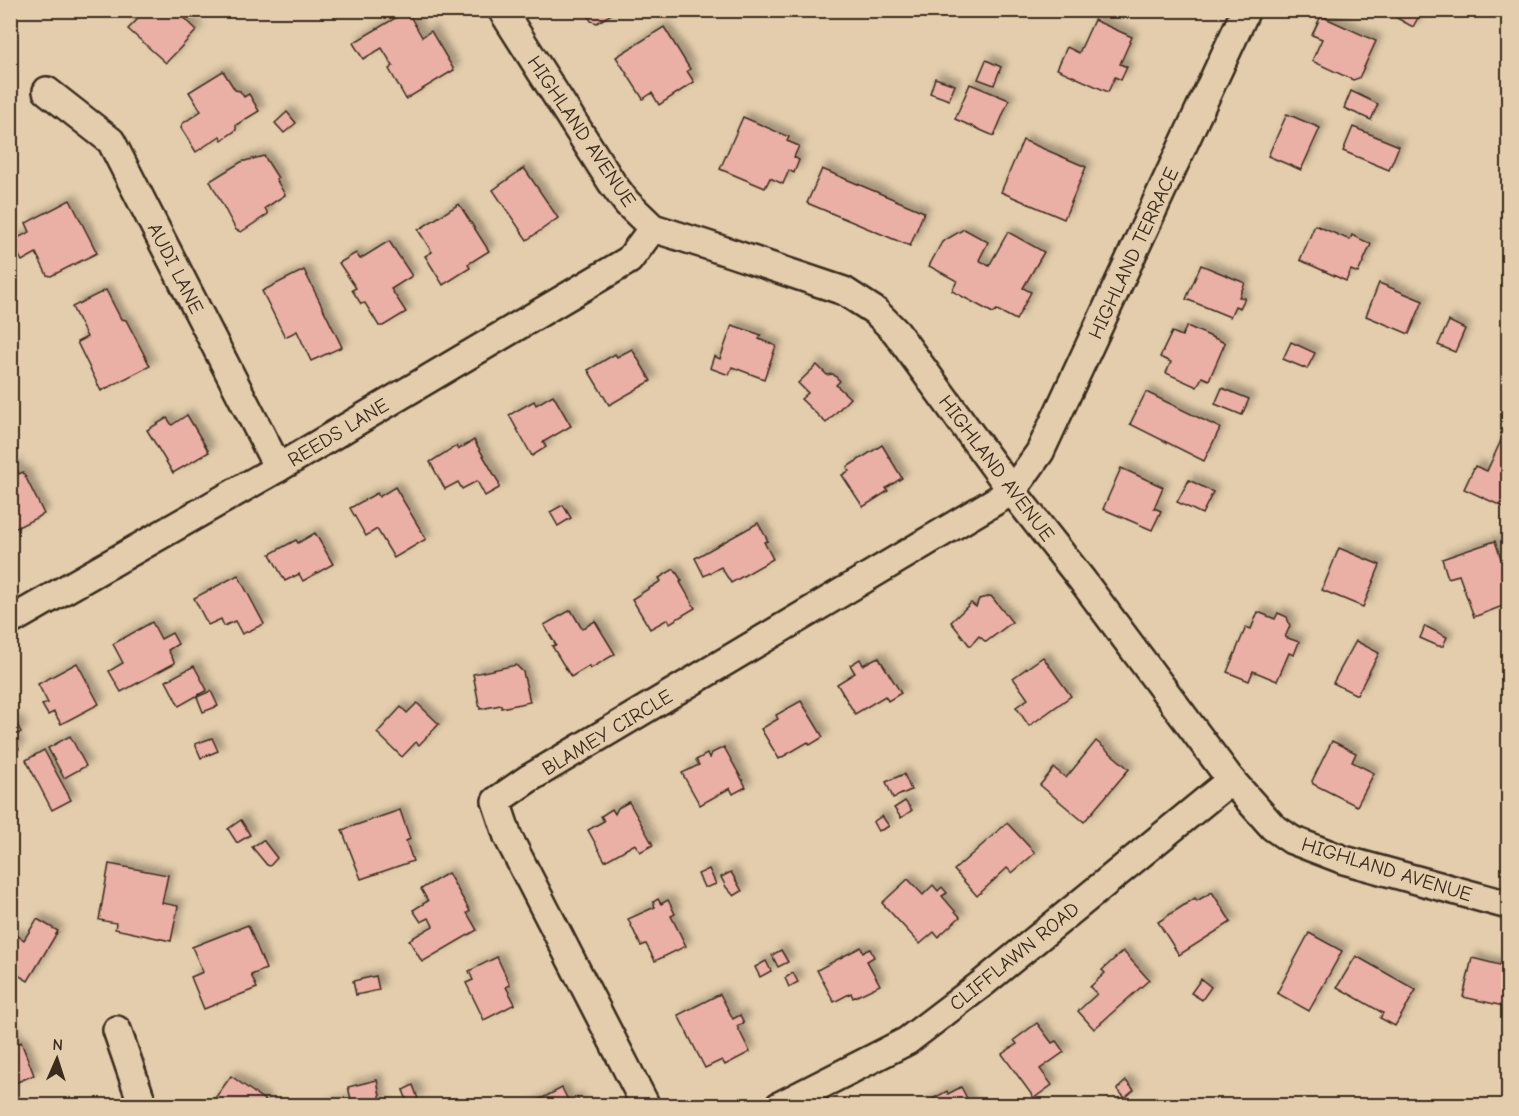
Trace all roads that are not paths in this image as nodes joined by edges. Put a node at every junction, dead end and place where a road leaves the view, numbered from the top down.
1 (502, 10) edge
2 (1246, 10) edge
3 (47, 91) dead end
4 (653, 228) junction
5 (279, 468) junction
6 (1012, 491) junction
7 (10, 621) edge
8 (1231, 780) junction
9 (1509, 905) edge
10 (117, 1030) dead end
11 (143, 1106) edge
12 (646, 1106) edge
13 (779, 1106) edge

1 - 4 street, HIGHLAND AVENUE
2 - 6 street, HIGHLAND TERRACE
3 - 5 street, AUDI LANE
4 - 5 street, REEDS LANE
4 - 6 street, HIGHLAND AVENUE
5 - 7 street, REEDS LANE
6 - 8 street, HIGHLAND AVENUE
6 - 12 street, BLAMEY CIRCLE
8 - 9 street, HIGHLAND AVENUE
8 - 13 street, CLIFFLAWN ROAD
10 - 11 street

